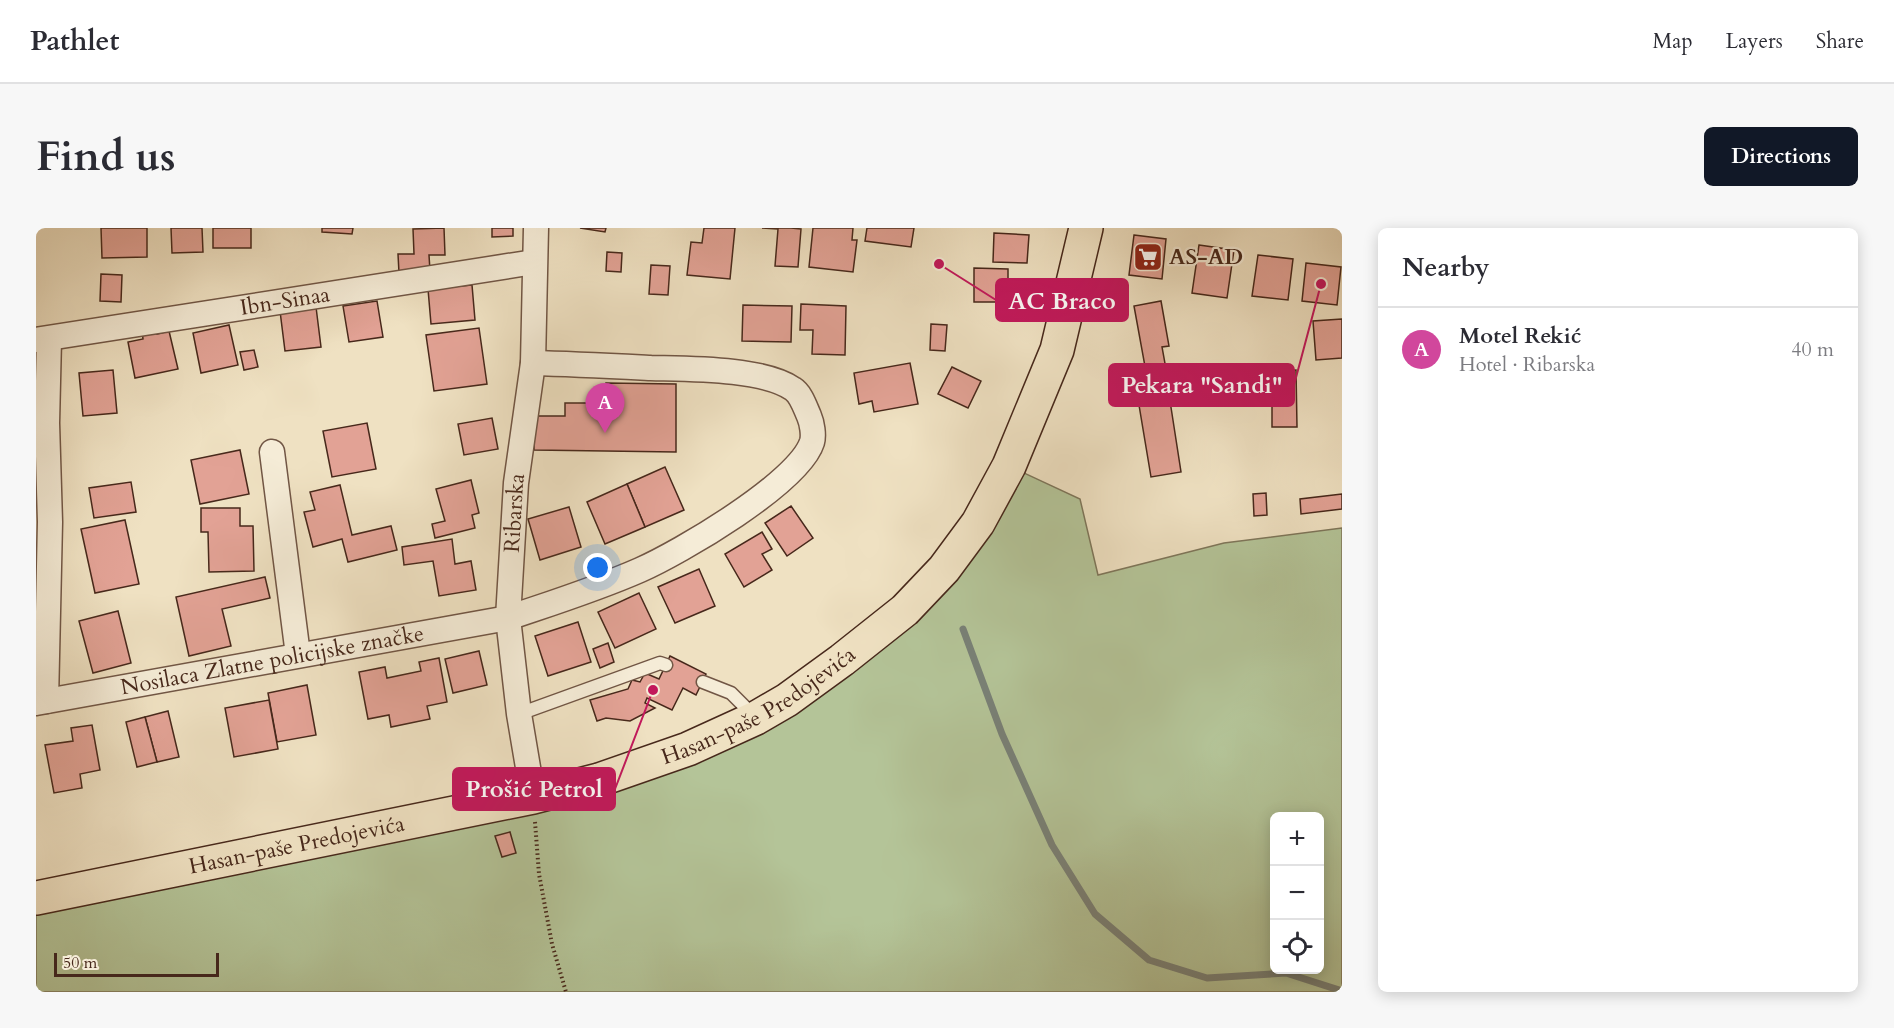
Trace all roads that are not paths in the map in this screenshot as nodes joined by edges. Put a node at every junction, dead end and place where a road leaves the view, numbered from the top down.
1 (536, 228) edge
2 (1086, 228) edge
3 (534, 262) junction
4 (42, 340) edge
5 (533, 363) junction
6 (42, 423) edge
7 (272, 452) dead end
8 (43, 523) edge
9 (508, 618) junction
10 (298, 655) junction
11 (666, 665) dead end
12 (703, 682) dead end
13 (41, 702) edge
14 (519, 714) junction
15 (756, 718) junction
16 (533, 797) junction
17 (36, 898) edge

1 - 3 street, Ribarska
2 - 15 main road, Hasan-paše Predojevića
3 - 4 street, Ibn-Sinaa
3 - 5 street, Ribarska
4 - 6 street
5 - 9 street, Ribarska
5 - 9 street, Nosilaca Zlatne policijske značke
6 - 8 street
7 - 10 street
8 - 13 street
9 - 10 street, Nosilaca Zlatne policijske značke
9 - 14 street, Ribarska
10 - 13 street, Nosilaca Zlatne policijske značke
11 - 14 lane
12 - 15 lane
14 - 16 street, Ribarska
15 - 16 main road, Hasan-paše Predojevića
16 - 17 main road, Hasan-paše Predojevića

